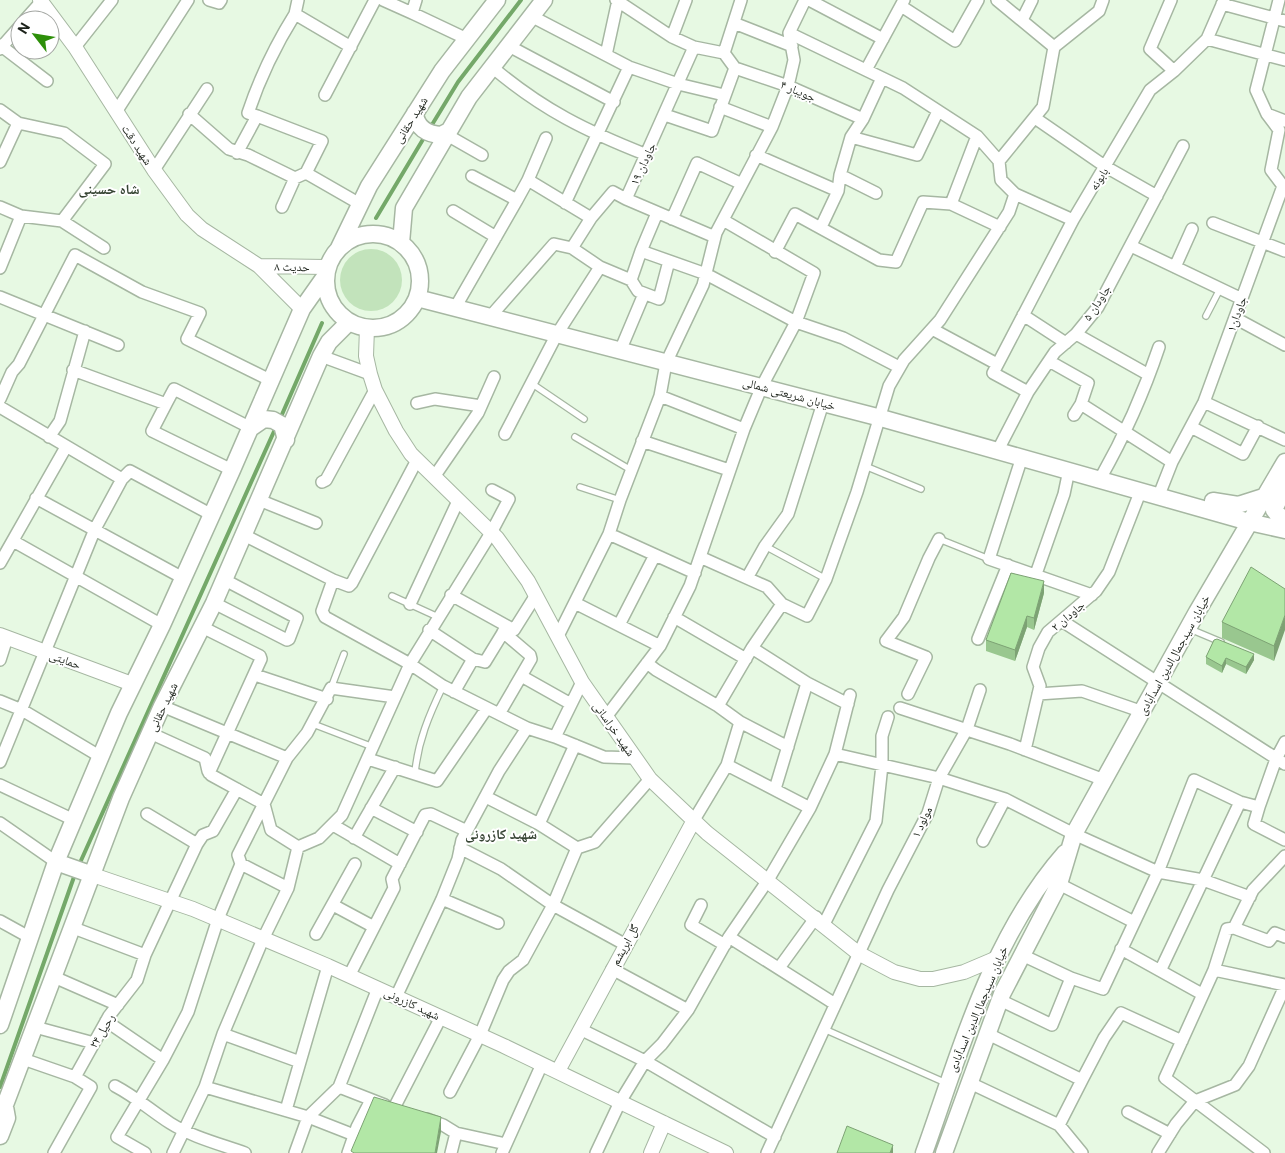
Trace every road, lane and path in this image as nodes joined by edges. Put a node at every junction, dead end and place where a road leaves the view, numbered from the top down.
1 (112, 0) edge
2 (188, 0) edge
3 (209, 0) edge
4 (221, 0) edge
5 (298, 0) edge
6 (375, 0) edge
7 (384, 0) edge
8 (416, 0) edge
9 (496, 0) edge
10 (544, 0) edge
11 (617, 0) edge
12 (686, 0) edge
13 (741, 0) edge
14 (807, 0) edge
15 (978, 0) edge
16 (997, 0) edge
17 (1032, 0) edge
18 (1103, 0) edge
19 (1171, 0) edge
20 (1279, 0) edge
21 (41, 1) edge
22 (1223, 2) edge
23 (902, 3) edge
24 (412, 13) junction
25 (295, 14) junction
26 (532, 16) junction
27 (1022, 20) junction
28 (1280, 20) edge
29 (734, 23) junction
30 (789, 33) junction
31 (10, 37) edge
32 (672, 37) junction
33 (467, 39) junction
34 (883, 39) junction
35 (1207, 39) junction
36 (351, 46) junction
37 (509, 46) junction
38 (792, 46) junction
39 (1, 47) edge
40 (75, 47) junction
41 (694, 47) junction
42 (1054, 47) junction
43 (724, 53) junction
44 (1265, 54) junction
45 (606, 55) junction
46 (1285, 60) edge
47 (492, 67) junction
48 (629, 67) junction
49 (735, 68) junction
50 (866, 70) junction
51 (1174, 71) junction
52 (882, 78) junction
53 (47, 81) dead end
54 (678, 84) junction
55 (788, 86) junction
56 (207, 89) dead end
57 (325, 95) dead end
58 (724, 95) junction
59 (614, 102) junction
60 (720, 107) junction
61 (0, 110) edge
62 (938, 110) junction
63 (116, 112) junction
64 (415, 113) junction
65 (190, 114) junction
66 (665, 115) junction
67 (257, 116) junction
68 (1035, 118) junction
69 (862, 120) junction
70 (18, 123) junction
71 (1282, 125) edge
72 (772, 127) junction
73 (448, 133) junction
74 (598, 135) junction
75 (977, 136) junction
76 (851, 137) junction
77 (546, 138) dead end
78 (1183, 146) dead end
79 (237, 153) junction
80 (482, 155) dead end
81 (647, 155) junction
82 (756, 155) junction
83 (1000, 161) junction
84 (0, 162) edge
85 (1106, 167) junction
86 (154, 170) junction
87 (840, 175) junction
88 (301, 176) junction
89 (472, 176) dead end
90 (528, 180) junction
91 (742, 184) junction
92 (1284, 187) edge
93 (838, 191) junction
94 (876, 193) dead end
95 (1015, 194) junction
96 (1157, 196) junction
97 (517, 200) junction
98 (626, 200) junction
99 (565, 203) junction
100 (360, 204) junction
101 (951, 204) junction
102 (0, 207) edge
103 (282, 207) dead end
104 (453, 211) dead end
105 (657, 213) junction
106 (21, 216) junction
107 (590, 218) junction
108 (672, 219) junction
109 (723, 220) junction
110 (1073, 220) junction
111 (62, 221) junction
112 (1213, 223) dead end
113 (821, 227) junction
114 (1000, 227) junction
115 (1192, 229) dead end
116 (496, 237) junction
117 (715, 237) junction
118 (1264, 241) junction
119 (400, 243) junction
120 (1131, 246) junction
121 (104, 248) dead end
122 (339, 248) junction
123 (572, 248) junction
124 (641, 251) junction
125 (1285, 251) edge
126 (775, 252) junction
127 (669, 261) junction
128 (258, 266) junction
129 (600, 266) junction
130 (0, 267) edge
131 (1174, 267) junction
132 (326, 271) junction
133 (706, 274) junction
134 (631, 280) junction
135 (1220, 288) junction
136 (644, 294) junction
137 (0, 297) edge
138 (416, 298) junction
139 (1242, 300) junction
140 (455, 308) junction
141 (302, 309) junction
142 (44, 314) junction
143 (1023, 315) junction
144 (1206, 316) dead end
145 (490, 318) junction
146 (1235, 318) junction
147 (349, 322) junction
148 (796, 322) junction
149 (366, 328) junction
150 (932, 329) junction
151 (85, 331) junction
152 (557, 334) junction
153 (1076, 334) junction
154 (1066, 343) junction
155 (118, 345) dead end
156 (1285, 345) edge
157 (1159, 348) dead end
158 (620, 351) junction
159 (321, 356) junction
160 (1049, 361) junction
161 (666, 363) junction
162 (899, 367) junction
163 (995, 369) junction
164 (73, 370) junction
165 (370, 374) junction
166 (1149, 376) junction
167 (494, 377) dead end
168 (272, 381) junction
169 (531, 383) junction
170 (762, 386) junction
171 (375, 390) junction
172 (1028, 392) junction
173 (660, 396) junction
174 (0, 398) edge
175 (1204, 402) junction
176 (416, 403) dead end
177 (823, 403) junction
178 (166, 404) junction
179 (1081, 404) junction
180 (481, 406) junction
181 (0, 407) edge
182 (1074, 415) dead end
183 (881, 418) junction
184 (584, 419) dead end
185 (1258, 426) junction
186 (1191, 427) junction
187 (251, 428) junction
188 (744, 428) junction
189 (1126, 432) junction
190 (505, 434) dead end
191 (49, 437) junction
192 (575, 437) dead end
193 (286, 440) junction
194 (1285, 440) edge
195 (642, 441) junction
196 (66, 447) junction
197 (998, 450) junction
198 (1022, 457) junction
199 (417, 460) junction
200 (1172, 462) junction
201 (1285, 462) edge
202 (865, 466) junction
203 (232, 470) junction
204 (631, 470) junction
205 (729, 470) junction
206 (1069, 470) junction
207 (434, 477) junction
208 (122, 479) junction
209 (1100, 479) junction
210 (322, 482) dead end
211 (1285, 486) edge
212 (580, 487) dead end
213 (921, 489) dead end
214 (492, 490) dead end
215 (1141, 490) junction
216 (1159, 495) junction
217 (1263, 497) junction
218 (36, 498) junction
219 (260, 500) junction
220 (458, 500) junction
221 (620, 500) junction
222 (212, 515) junction
223 (1285, 519) edge
224 (1249, 522) junction
225 (316, 523) dead end
226 (95, 529) junction
227 (1285, 530) edge
228 (491, 533) junction
229 (609, 534) junction
230 (244, 535) junction
231 (939, 539) joint
232 (13, 542) junction
233 (765, 546) junction
234 (655, 555) junction
235 (700, 557) junction
236 (989, 559) junction
237 (0, 562) edge
238 (1008, 565) junction
239 (1221, 570) junction
240 (695, 573) junction
241 (1036, 574) junction
242 (75, 576) junction
243 (183, 578) junction
244 (747, 578) junction
245 (223, 579) junction
246 (826, 579) junction
247 (333, 580) junction
248 (1092, 594) junction
249 (451, 595) junction
250 (536, 595) junction
251 (392, 596) dead end
252 (214, 603) junction
253 (575, 603) junction
254 (410, 604) junction
255 (782, 604) junction
256 (438, 616) junction
257 (674, 618) junction
258 (1062, 621) junction
259 (162, 625) junction
260 (619, 625) junction
261 (202, 627) junction
262 (1188, 628) junction
263 (505, 629) junction
264 (429, 630) junction
265 (4, 636) edge
266 (558, 636) junction
267 (978, 639) dead end
268 (660, 646) junction
269 (1229, 646) edge
270 (752, 648) junction
271 (46, 653) junction
272 (344, 654) dead end
273 (473, 659) junction
274 (746, 659) junction
275 (0, 660) edge
276 (647, 663) junction
277 (410, 664) junction
278 (255, 675) junction
279 (523, 677) junction
280 (1159, 681) junction
281 (582, 682) junction
282 (807, 683) junction
283 (132, 684) junction
284 (443, 686) junction
285 (980, 690) dead end
286 (454, 692) junction
287 (329, 693) junction
288 (908, 694) dead end
289 (1038, 694) junction
290 (395, 697) junction
291 (0, 701) edge
292 (571, 704) junction
293 (162, 706) junction
294 (718, 706) junction
295 (487, 708) junction
296 (900, 708) dead end
297 (22, 710) junction
298 (1143, 712) junction
299 (499, 714) junction
300 (606, 717) junction
301 (888, 717) dead end
302 (740, 722) junction
303 (313, 724) junction
304 (527, 728) junction
305 (967, 730) junction
306 (227, 732) junction
307 (150, 733) junction
308 (555, 737) junction
309 (4, 741) edge
310 (1285, 742) edge
311 (575, 745) junction
312 (373, 747) junction
313 (788, 747) junction
314 (1025, 750) junction
315 (835, 754) junction
316 (101, 757) junction
317 (288, 758) junction
318 (635, 758) junction
319 (368, 759) junction
320 (0, 762) edge
321 (1281, 762) edge
322 (727, 765) junction
323 (882, 765) junction
324 (395, 767) junction
325 (209, 773) junction
326 (415, 773) junction
327 (939, 778) junction
328 (650, 779) junction
329 (1104, 780) junction
330 (0, 785) edge
331 (237, 789) junction
332 (774, 790) junction
333 (486, 797) junction
334 (1005, 799) junction
335 (1240, 802) junction
336 (264, 804) junction
337 (1260, 807) junction
338 (371, 808) junction
339 (810, 808) junction
340 (147, 814) dead end
341 (74, 820) junction
342 (694, 820) junction
343 (0, 823) edge
344 (539, 824) junction
345 (333, 825) junction
346 (467, 831) junction
347 (417, 832) junction
348 (1074, 834) junction
349 (354, 838) junction
350 (1285, 840) edge
351 (983, 841) dead end
352 (197, 844) junction
353 (298, 846) junction
354 (460, 848) junction
355 (577, 848) junction
356 (1069, 850) junction
357 (1285, 856) edge
358 (56, 862) junction
359 (241, 864) junction
360 (355, 864) dead end
361 (400, 864) junction
362 (1158, 872) junction
363 (90, 874) junction
364 (768, 880) junction
365 (1203, 880) junction
366 (1059, 884) junction
367 (288, 888) junction
368 (1250, 897) junction
369 (442, 899) junction
370 (170, 901) junction
371 (333, 905) junction
372 (553, 905) junction
373 (701, 905) dead end
374 (218, 919) junction
375 (0, 921) edge
376 (820, 921) junction
377 (1134, 922) junction
378 (498, 924) dead end
379 (71, 927) junction
380 (374, 927) junction
381 (1234, 928) junction
382 (316, 934) dead end
383 (29, 937) junction
384 (1285, 937) edge
385 (263, 939) junction
386 (727, 941) junction
387 (626, 944) junction
388 (1121, 948) junction
389 (858, 953) junction
390 (145, 955) junction
391 (1022, 955) junction
392 (997, 958) junction
393 (328, 966) junction
394 (779, 968) junction
395 (612, 969) junction
396 (1161, 969) junction
397 (1214, 970) junction
398 (54, 976) junction
399 (349, 976) junction
400 (1071, 978) junction
401 (1285, 985) edge
402 (378, 988) junction
403 (1202, 994) junction
404 (396, 997) junction
405 (1000, 1000) junction
406 (835, 1004) junction
407 (118, 1005) junction
408 (688, 1010) junction
409 (441, 1017) junction
410 (106, 1021) junction
411 (0, 1025) edge
412 (35, 1026) junction
413 (580, 1029) junction
414 (824, 1029) junction
415 (223, 1034) junction
416 (988, 1034) junction
417 (480, 1035) junction
418 (1182, 1041) junction
419 (94, 1043) junction
420 (23, 1059) junction
421 (164, 1060) junction
422 (645, 1061) junction
423 (300, 1062) junction
424 (542, 1064) junction
425 (558, 1071) junction
426 (75, 1076) junction
427 (1082, 1080) junction
428 (970, 1083) junction
429 (948, 1084) junction
430 (115, 1086) dead end
431 (205, 1086) junction
432 (339, 1087) junction
433 (450, 1092) dead end
434 (139, 1099) junction
435 (370, 1100) junction
436 (1195, 1100) junction
437 (620, 1102) junction
438 (286, 1110) junction
439 (1128, 1112) dead end
440 (2, 1114) edge
441 (418, 1116) edge
442 (308, 1117) junction
443 (664, 1123) junction
444 (1059, 1125) junction
445 (185, 1131) junction
446 (456, 1133) junction
447 (1170, 1134) junction
448 (354, 1135) junction
449 (0, 1136) edge
450 (775, 1136) junction
451 (504, 1148) edge
452 (298, 1152) edge
453 (946, 1152) edge
454 (54, 1153) edge
455 (145, 1153) edge
456 (173, 1153) edge
457 (245, 1153) edge
458 (348, 1153) edge
459 (451, 1153) edge
460 (596, 1153) edge
461 (651, 1153) edge
462 (726, 1153) edge
463 (767, 1153) edge
464 (924, 1153) edge
465 (1082, 1153) edge
466 (1158, 1153) edge
467 (1264, 1153) edge

1 - 40 street
2 - 63 street
3 - 4 street
5 - 25 street
6 - 36 street
7 - 24 street
8 - 24 street
9 - 33 main road, شهید حقانی
10 - 26 main road
11 - 32 street
11 - 45 street
12 - 32 street
13 - 29 street
14 - 30 street
14 - 34 street
15 - 23 street
16 - 27 street
17 - 27 street
18 - 42 street
19 - 51 street
20 - 28 street
21 - 40 street, شهید دقت
22 - 28 street
22 - 35 street, بابونه
23 - 34 street
24 - 33 street
25 - 36 street
25 - 67 street
26 - 37 main road
26 - 45 street
27 - 42 street
28 - 44 street
29 - 38 street
29 - 43 street
30 - 38 street
30 - 50 street
31 - 39 street
32 - 41 street
33 - 64 main road, شهید حقانی
34 - 50 street
35 - 44 street
35 - 51 street, بابونه
36 - 57 street
37 - 47 main road
37 - 59 street
38 - 55 street
39 - 53 street
40 - 63 street, شهید دقت
41 - 43 street
41 - 54 street, جاودان ۱۹
42 - 68 street
43 - 49 street
44 - 46 street
44 - 71 street
45 - 48 street
47 - 73 main road
47 - 74 street
48 - 54 street
48 - 59 street
49 - 55 street, جویبار ۴
49 - 58 street
50 - 52 street
51 - 85 street, بابونه
52 - 62 street
52 - 69 street
54 - 58 street
54 - 66 street, جاودان ۱۹
55 - 69 street, جویبار ۴
55 - 72 street
56 - 65 street
58 - 60 street
59 - 74 street
60 - 66 street
60 - 72 street
61 - 70 street
62 - 75 street
62 - 76 street
63 - 86 street, شهید دقت
64 - 73 main road
64 - 100 main road, شهید حقانی
65 - 79 street
65 - 86 street
66 - 81 street, جاودان ۱۹
67 - 79 street
67 - 88 street
68 - 83 street
68 - 85 street
69 - 76 street
70 - 84 street
70 - 111 street
71 - 92 street, جاودان۱
72 - 82 street
73 - 80 street
73 - 119 main road
74 - 81 street
74 - 99 street
75 - 83 street
75 - 101 street
76 - 87 street
77 - 90 street
78 - 96 street, جاودان ۵
79 - 88 street
81 - 98 street, جاودان ۱۹
82 - 91 street
82 - 93 street
83 - 95 street
85 - 96 street
85 - 110 street, بابونه
86 - 128 street, شهید دقت
87 - 93 street
87 - 94 street
88 - 100 street
88 - 103 street
89 - 97 street
90 - 97 street
90 - 99 street
91 - 108 street
91 - 109 street
92 - 118 street, جاودان۱
93 - 113 street
95 - 110 street
95 - 114 street
96 - 120 street, جاودان ۵
97 - 116 street
98 - 105 street
98 - 107 street, جاودان ۱۹
99 - 107 street
100 - 122 main road, شهید حقانی
101 - 113 street
101 - 114 street
102 - 106 street
104 - 116 street
105 - 108 street
105 - 124 street
106 - 111 street
106 - 130 street
107 - 123 street, جاودان ۱۹
108 - 117 street
109 - 117 street
109 - 126 street
110 - 143 street, بابونه
111 - 121 street
112 - 118 street
113 - 126 street
114 - 150 street
115 - 131 street
116 - 140 street
117 - 133 street
118 - 125 street
118 - 139 street, جاودان۱
119 - 122 main road
119 - 138 main road
120 - 131 street
120 - 153 street, جاودان ۵
122 - 132 main road
123 - 129 street
123 - 145 street
124 - 127 street
124 - 134 street
126 - 148 street
127 - 133 street
127 - 136 street
128 - 132 street, حدیث ۸
128 - 141 street, شهید دقت
129 - 134 street
129 - 152 street
131 - 135 street
132 - 141 main road
132 - 147 main road
133 - 148 street
133 - 161 street
134 - 136 street
135 - 139 street
135 - 144 lane
136 - 158 street
137 - 142 street
138 - 140 main road, خیابان شریعتی شمالی
138 - 149 main road
139 - 146 street, جاودان۱
140 - 145 main road, خیابان شریعتی شمالی
141 - 168 main road
142 - 151 street
142 - 168 street
142 - 174 street
143 - 154 street
143 - 163 street, بابونه
145 - 152 main road, خیابان شریعتی شمالی
146 - 156 street
146 - 175 street, جاودان۱
147 - 149 main road
147 - 159 main road, شهید حقانی
148 - 162 street
148 - 170 street
149 - 165 street, شهید خراسانی
150 - 162 street
150 - 163 street
151 - 155 street
151 - 164 street
152 - 158 main road, خیابان شریعتی شمالی
152 - 169 street
153 - 154 street, جاودان ۵
153 - 166 street
154 - 160 street, جاودان ۵
157 - 166 street
158 - 161 main road, خیابان شریعتی شمالی
159 - 165 street
159 - 193 main road, شهید حقانی
160 - 172 street, جاودان ۵
160 - 179 street
161 - 170 main road, خیابان شریعتی شمالی
161 - 173 street
162 - 183 street
163 - 172 street
164 - 178 street
164 - 191 street
165 - 171 street, شهید خراسانی
166 - 189 street
167 - 180 street
168 - 187 main road
169 - 184 lane
169 - 190 street
170 - 177 main road, خیابان شریعتی شمالی
170 - 188 street
171 - 199 street, شهید خراسانی
171 - 210 street
172 - 197 street, جاودان ۵
173 - 188 street
173 - 195 street
175 - 185 street
175 - 186 street, جاودان۱
176 - 180 street
177 - 183 main road, خیابان شریعتی شمالی
177 - 233 street
178 - 187 street
178 - 203 street
179 - 182 street
179 - 189 street
180 - 207 street
181 - 191 street
183 - 197 main road, خیابان شریعتی شمالی
183 - 202 street
185 - 186 street
185 - 194 street
186 - 200 street, جاودان۱
187 - 193 main road
187 - 203 main road
188 - 205 street
189 - 200 street
189 - 209 street
191 - 196 street
192 - 204 lane
193 - 219 main road, شهید حقانی
195 - 204 street
195 - 205 street
196 - 208 street
196 - 218 street
197 - 198 main road, خیابان شریعتی شمالی
198 - 206 main road, خیابان شریعتی شمالی
198 - 236 street
199 - 207 street, شهید خراسانی
199 - 247 street
200 - 216 street, جاودان۱
201 - 217 main road, خیابان سیدجمال‌الدین اسدآبادی
202 - 213 lane
202 - 246 street
203 - 222 main road
204 - 221 street
205 - 235 street
206 - 209 main road, خیابان شریعتی شمالی
206 - 241 street
207 - 220 street, شهید خراسانی
208 - 222 street
208 - 226 street
209 - 215 main road, خیابان شریعتی شمالی
211 - 223 main road
212 - 221 lane
214 - 228 street
215 - 216 main road, خیابان شریعتی شمالی
215 - 248 street, جاودان ۲
216 - 217 main road
216 - 224 main road, خیابان شریعتی شمالی
216 - 239 main road
217 - 224 main road, خیابان سیدجمال‌الدین اسدآبادی
218 - 226 street
218 - 232 street
219 - 225 street
219 - 230 main road, شهید حقانی
220 - 228 street, شهید خراسانی
220 - 254 street
221 - 229 street
222 - 243 main road
224 - 227 main road, خیابان شریعتی شمالی
224 - 239 main road, خیابان سیدجمال‌الدین اسدآبادی
226 - 242 street
226 - 243 street
228 - 249 street
228 - 250 street, شهید خراسانی
229 - 234 street
229 - 253 street
230 - 245 main road, شهید حقانی
230 - 247 street
231 - 236 lane
231 - 288 street
232 - 237 street
232 - 242 street
233 - 244 street
233 - 246 lane
234 - 240 street
234 - 260 street
235 - 240 street
235 - 244 street
236 - 238 street
238 - 241 street
238 - 267 street
239 - 262 main road, خیابان سیدجمال‌الدین اسدآبادی
240 - 257 street
241 - 248 street
242 - 259 street
242 - 271 street
243 - 259 main road
244 - 255 street
245 - 252 main road, شهید حقانی
245 - 252 street
246 - 255 street
247 - 277 street
248 - 258 street, جاودان ۲
249 - 256 street
249 - 263 street
250 - 263 street
250 - 266 street, شهید خراسانی
251 - 254 lane
252 - 261 main road, شهید حقانی
253 - 260 street
253 - 266 street
254 - 256 lane
255 - 270 street
256 - 264 street
257 - 268 street
257 - 274 street
258 - 280 street
258 - 289 street, جاودان ۲
259 - 283 main road
260 - 268 street
261 - 278 street
261 - 293 main road, شهید حقانی
262 - 269 lane
262 - 280 main road, خیابان سیدجمال‌الدین اسدآبادی
263 - 273 street
263 - 279 street
264 - 273 street
264 - 277 street
265 - 271 street, حمایتی
265 - 275 street
266 - 281 street, شهید خراسانی
268 - 276 street
270 - 274 street
270 - 282 street
271 - 283 street, حمایتی
271 - 297 street
272 - 287 lane
273 - 286 street
274 - 294 street
276 - 294 street
276 - 300 street
277 - 284 street
277 - 290 street
278 - 287 street
278 - 306 street
279 - 292 street
279 - 299 street
280 - 298 main road, خیابان سیدجمال‌الدین اسدآبادی
280 - 321 street
281 - 292 street
281 - 300 street, شهید خراسانی
282 - 313 street
282 - 315 street
283 - 316 main road
284 - 286 street
284 - 326 lane
285 - 305 street, مولود ۱
286 - 295 street
287 - 290 street
287 - 303 street
289 - 298 street
289 - 314 street, جاودان ۲
290 - 312 street
291 - 297 street
292 - 308 street
293 - 306 street
293 - 307 main road, شهید حقانی
294 - 302 street
295 - 299 street
295 - 326 street
296 - 305 street
297 - 309 street
297 - 316 street
298 - 329 main road, خیابان سیدجمال‌الدین اسدآبادی
299 - 304 street
300 - 318 street, شهید خراسانی
301 - 323 street
302 - 313 street
302 - 322 street
303 - 312 lane
303 - 317 street
304 - 308 street
304 - 333 street
305 - 314 street
305 - 327 street, مولود ۱
306 - 317 street
306 - 325 street
307 - 325 street
307 - 363 main road, شهید حقانی
308 - 311 street
309 - 320 street
310 - 321 street
311 - 318 street
311 - 344 street
312 - 319 street
313 - 332 street
314 - 329 street
315 - 323 street
315 - 339 street
316 - 341 main road
317 - 336 street
318 - 328 street, شهید خراسانی
319 - 324 street
319 - 345 street
321 - 337 street
322 - 332 street
322 - 342 street
323 - 327 street
323 - 376 street
324 - 326 street
324 - 338 street
325 - 331 street
327 - 334 street
327 - 389 street, مولود ۱
328 - 342 street, شهید خراسانی
328 - 355 street
329 - 348 main road, خیابان سیدجمال‌الدین اسدآبادی
330 - 341 street
331 - 336 street
331 - 352 street
332 - 339 street
333 - 344 street
333 - 346 street
334 - 348 street
334 - 351 street
335 - 337 street
335 - 362 street
335 - 365 street
336 - 353 street
336 - 359 street
337 - 350 street
338 - 347 street
338 - 349 street
339 - 364 street
340 - 352 street
341 - 358 main road
342 - 364 street, شهید خراسانی
342 - 387 street, گل ابریشم
343 - 358 street
344 - 355 street
345 - 349 street
345 - 353 street
346 - 347 street
346 - 354 street
347 - 361 street
348 - 356 main road, خیابان سیدجمال‌الدین اسدآبادی
348 - 362 street
349 - 361 street
352 - 370 street, رحیل ۲۴
353 - 367 street
354 - 369 street
354 - 372 street
355 - 372 street
356 - 366 main road, خیابان سیدجمال‌الدین اسدآبادی
356 - 392 main road, خیابان سیدجمال‌الدین اسدآبادی
357 - 368 street
358 - 363 main road
358 - 383 main road
359 - 367 street
359 - 374 street
360 - 371 street
361 - 380 street
362 - 365 street
362 - 377 street
363 - 370 street, شهید کازرونی
363 - 379 main road, شهید حقانی
364 - 376 street, شهید خراسانی
364 - 386 street
365 - 368 street
365 - 396 street
366 - 377 street
366 - 391 main road, خیابان سیدجمال‌الدین اسدآبادی
367 - 385 street
368 - 381 street
369 - 378 street
369 - 404 street
370 - 374 street, شهید کازرونی
370 - 390 street, رحیل ۲۴
371 - 380 street
371 - 382 street
372 - 387 street
372 - 417 street
373 - 386 street
374 - 385 street, شهید کازرونی
374 - 421 street
375 - 383 street
376 - 389 street, شهید خراسانی
376 - 394 street
377 - 388 street
379 - 390 street
379 - 398 main road, شهید حقانی
380 - 399 street
381 - 384 street
381 - 397 street
383 - 411 main road
385 - 393 street, شهید کازرونی
385 - 415 street
386 - 394 street
386 - 408 street
387 - 395 street, گل ابریشم
388 - 396 street
388 - 400 street
389 - 392 street, شهید خراسانی
389 - 406 street, مولود ۱
390 - 407 street, رحیل ۲۴
391 - 400 street
391 - 405 main road, خیابان سیدجمال‌الدین اسدآبادی
392 - 429 main road, خیابان سیدجمال‌الدین اسدآبادی
393 - 399 street, شهید کازرونی
393 - 423 street
394 - 406 street
395 - 408 street
395 - 413 street, گل ابریشم
396 - 403 street
397 - 401 street
397 - 403 street
398 - 407 street
398 - 412 main road, شهید حقانی
399 - 402 street, شهید کازرونی
400 - 405 street
401 - 436 street
402 - 404 street, شهید کازرونی
402 - 432 street
403 - 418 street
404 - 409 street, شهید کازرونی
405 - 416 main road, خیابان سیدجمال‌الدین اسدآبادی
406 - 414 street, مولود ۱
407 - 410 street, رحیل ۲۴
408 - 422 street
409 - 417 street, شهید کازرونی
409 - 435 street
410 - 419 street, رحیل ۲۴
410 - 421 street
412 - 419 street
412 - 420 main road, شهید حقانی
413 - 422 street
413 - 425 street, گل ابریشم
414 - 429 lane
414 - 450 street, مولود ۱
415 - 423 street
415 - 431 street
416 - 427 street
416 - 428 main road, خیابان سیدجمال‌الدین اسدآبادی
417 - 424 street, شهید کازرونی
417 - 433 street
418 - 427 street
418 - 436 street
419 - 426 street, رحیل ۲۴
420 - 426 street
420 - 440 main road, شهید حقانی
421 - 434 street
422 - 437 street
422 - 450 street
423 - 438 street
424 - 425 street, شهید کازرونی
424 - 451 street
425 - 437 street, شهید کازرونی
426 - 454 street
427 - 444 street
428 - 444 street
428 - 453 main road, خیابان سیدجمال‌الدین اسدآبادی
429 - 464 main road, خیابان سیدجمال‌الدین اسدآبادی
430 - 434 street
431 - 438 street
431 - 445 street
432 - 435 street
432 - 442 street
434 - 445 street
434 - 455 street
435 - 448 street
436 - 447 street
436 - 467 street
437 - 443 street, شهید کازرونی
437 - 460 street
438 - 442 street
439 - 447 street
440 - 449 main road, شهید حقانی
441 - 446 street
442 - 448 street
442 - 452 street
443 - 461 street
443 - 462 street, شهید کازرونی
444 - 465 street
445 - 456 street
445 - 457 street
446 - 451 street
446 - 459 street
447 - 466 street
448 - 458 street
450 - 463 street, مولود ۱

